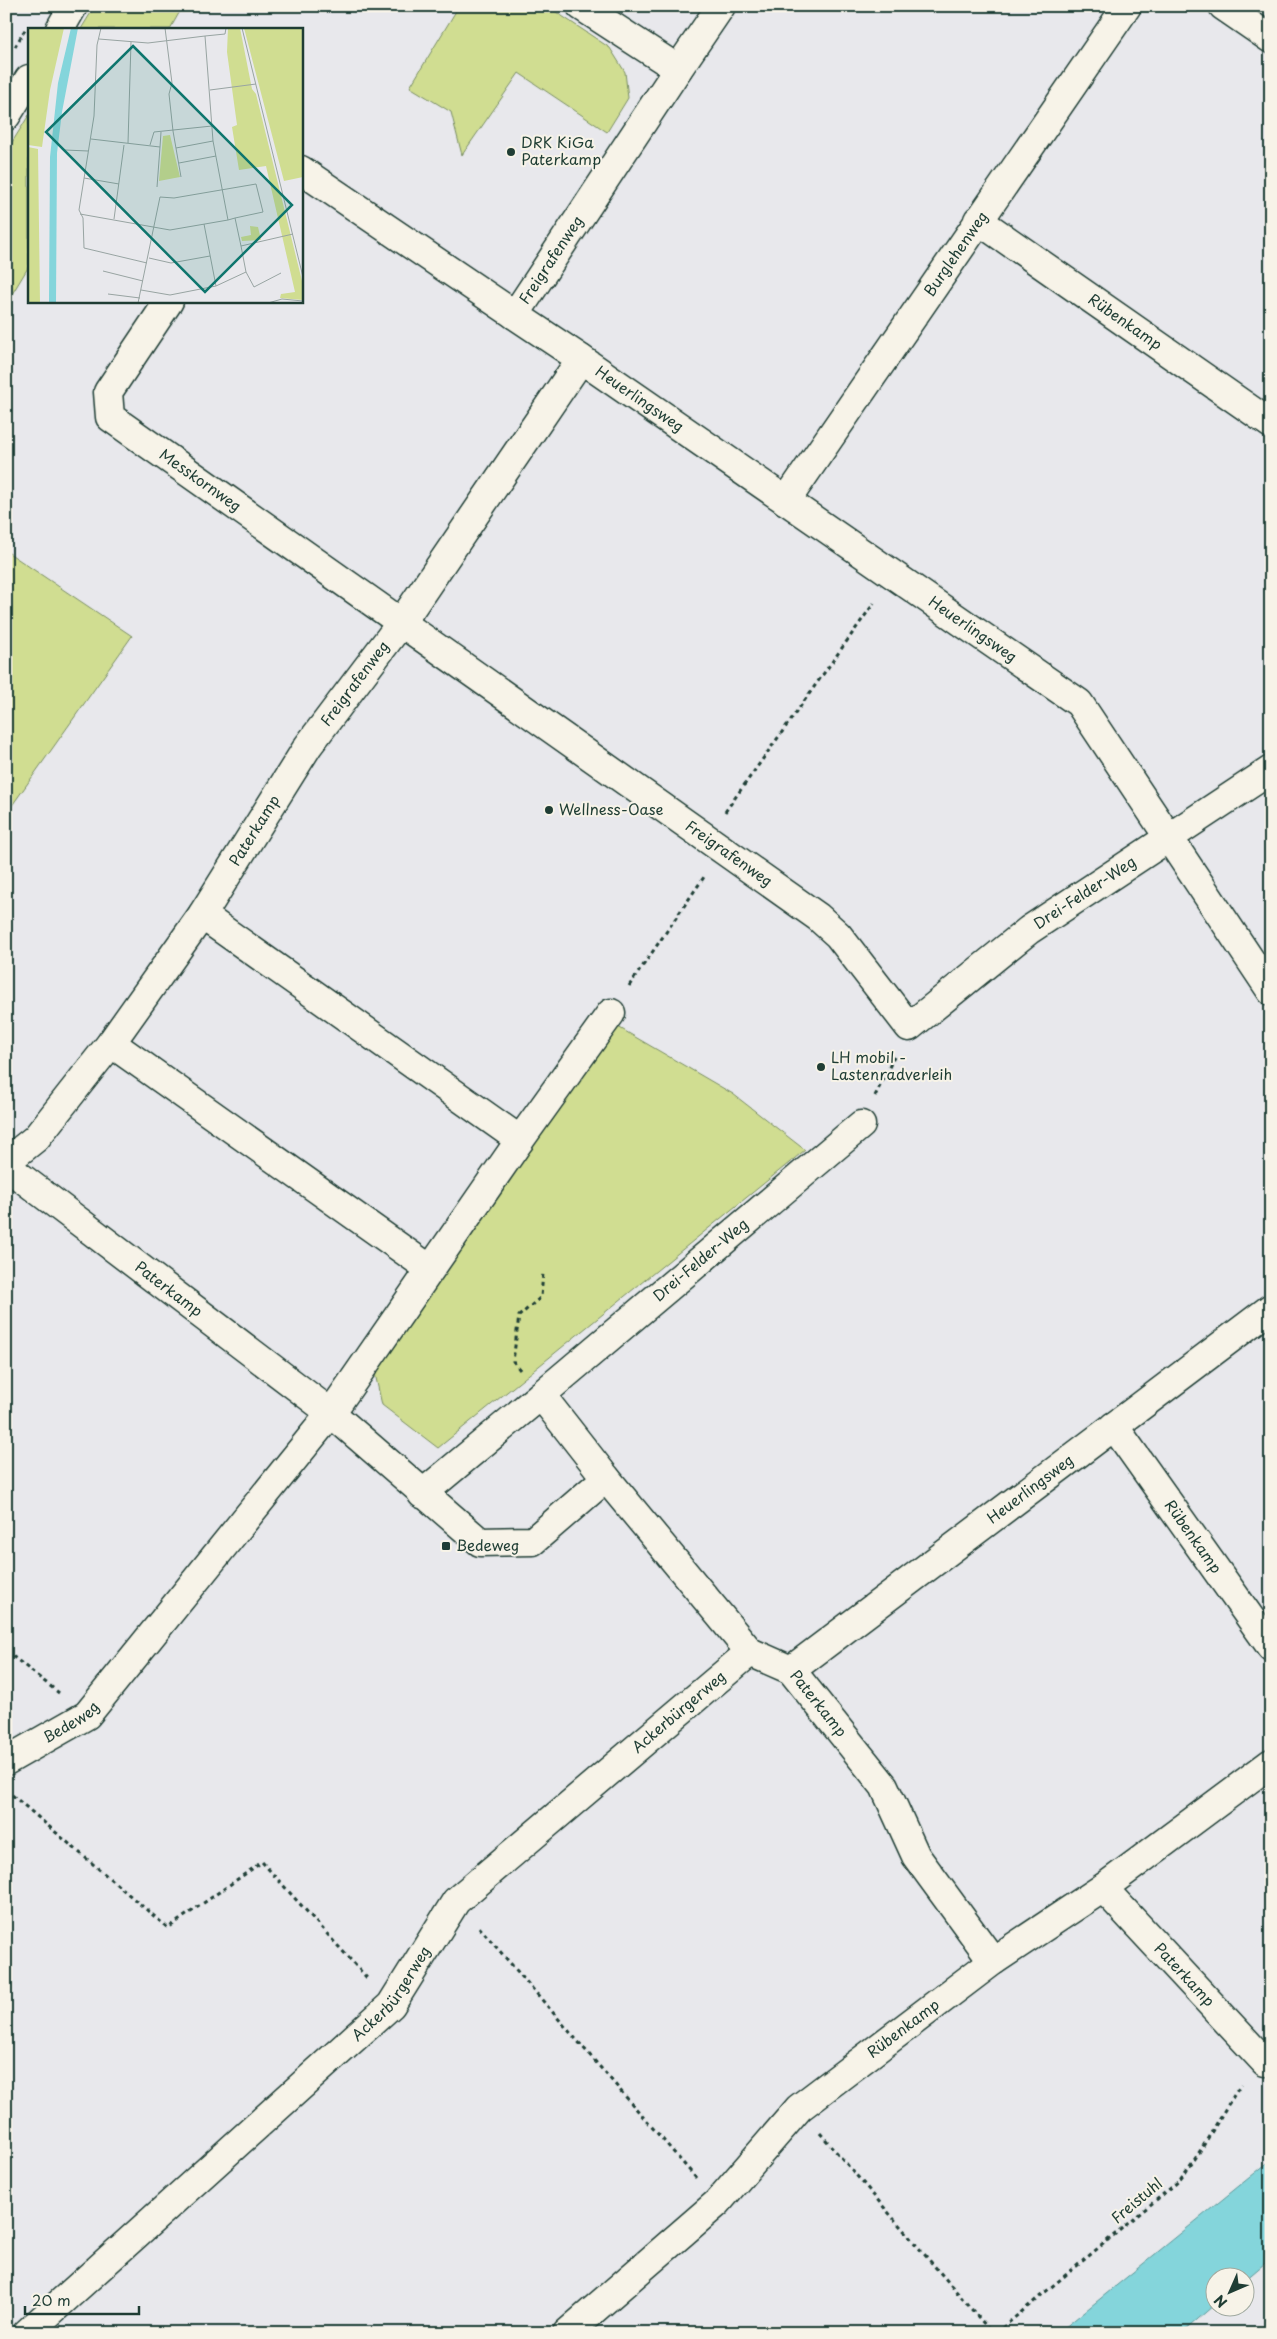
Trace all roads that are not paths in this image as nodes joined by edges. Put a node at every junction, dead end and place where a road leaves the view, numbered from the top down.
1 (73, 6) edge
2 (581, 6) edge
3 (721, 6) edge
4 (1127, 6) edge
5 (1223, 6) edge
6 (61, 28) edge
7 (1271, 39) edge
8 (678, 69) junction
9 (28, 81) edge
10 (6, 116) edge
11 (302, 171) edge
12 (978, 220) junction
13 (168, 302) edge
14 (515, 314) junction
15 (582, 358) junction
16 (1271, 424) edge
17 (786, 501) junction
18 (401, 622) junction
19 (308, 746) joint
20 (1271, 770) edge
21 (1168, 836) junction
22 (202, 915) junction
23 (1271, 991) edge
24 (611, 1013) road end
25 (909, 1027) joint
26 (111, 1044) junction
27 (861, 1125) road end
28 (520, 1140) junction
29 (6, 1162) edge
30 (6, 1166) edge
31 (430, 1269) junction
32 (1271, 1308) edge
33 (541, 1395) junction
34 (331, 1413) junction
35 (1114, 1426) junction
36 (606, 1478) junction
37 (422, 1494) junction
38 (1271, 1647) edge
39 (750, 1652) junction
40 (792, 1670) junction
41 (6, 1761) edge
42 (1271, 1763) edge
43 (1103, 1888) junction
44 (993, 1961) junction
45 (1265, 2062) road end
46 (27, 2333) edge
47 (568, 2333) edge

1 - 6 street
2 - 8 street
3 - 8 street, Freigrafenweg
4 - 12 street, Burglehenweg
5 - 7 street
8 - 14 street, Freigrafenweg
9 - 10 street
11 - 14 street
12 - 16 street, Rübenkamp
12 - 17 street, Burglehenweg
13 - 18 street, Messkornweg
14 - 15 street, Freigrafenweg
15 - 17 street, Heuerlingsweg
15 - 18 street, Freigrafenweg
17 - 21 street, Heuerlingsweg
18 - 19 street, Freigrafenweg
18 - 25 street, Freigrafenweg
19 - 22 street, Paterkamp
20 - 21 street, Drei-Felder-Weg
21 - 23 street, Heuerlingsweg
21 - 25 street, Drei-Felder-Weg
22 - 26 street, Paterkamp
22 - 28 street
24 - 28 street
26 - 29 street, Paterkamp
26 - 31 street
27 - 33 street, Drei-Felder-Weg
28 - 31 street
30 - 34 street, Paterkamp
31 - 34 street
32 - 35 street, Heuerlingsweg
33 - 36 street, Paterkamp
33 - 37 street
34 - 37 street, Paterkamp
34 - 41 street, Bedeweg
35 - 38 street, Rübenkamp
35 - 40 street, Heuerlingsweg
36 - 37 street, Paterkamp
36 - 39 street, Paterkamp
39 - 40 street, Paterkamp
39 - 46 street, Ackerbürgerweg
40 - 44 street, Paterkamp
42 - 43 street, Rübenkamp
43 - 44 street, Rübenkamp
43 - 45 street, Paterkamp
44 - 47 street, Rübenkamp

